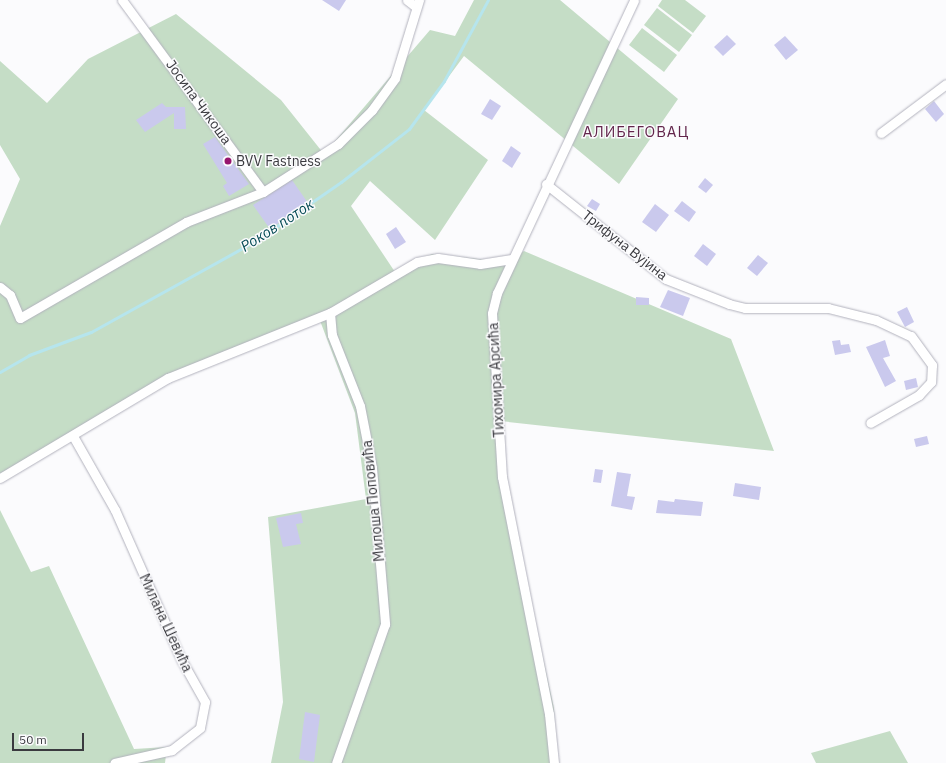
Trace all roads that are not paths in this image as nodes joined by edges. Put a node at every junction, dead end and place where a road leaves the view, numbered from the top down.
1 (122, 0) edge
2 (407, 0) edge
3 (634, 0) edge
4 (418, 4) edge
5 (946, 84) edge
6 (881, 133) dead end
7 (546, 184) junction
8 (263, 192) junction
9 (512, 259) junction
10 (0, 287) edge
11 (330, 313) junction
12 (870, 423) dead end
13 (73, 436) junction
14 (0, 478) edge
15 (114, 763) edge
16 (336, 763) edge
17 (554, 763) edge

1 - 8 street, Јосипа Чикоша
2 - 4 street
3 - 7 street, Тихомира Арсића
4 - 8 street
5 - 6 street
7 - 9 street, Тихомира Арсића
7 - 12 street, Трифуна Вујина
8 - 10 street
9 - 11 street
9 - 17 street, Тихомира Арсића
11 - 13 street
11 - 16 street, Милоша Поповића
13 - 14 street
13 - 15 street, Милана Шевића

